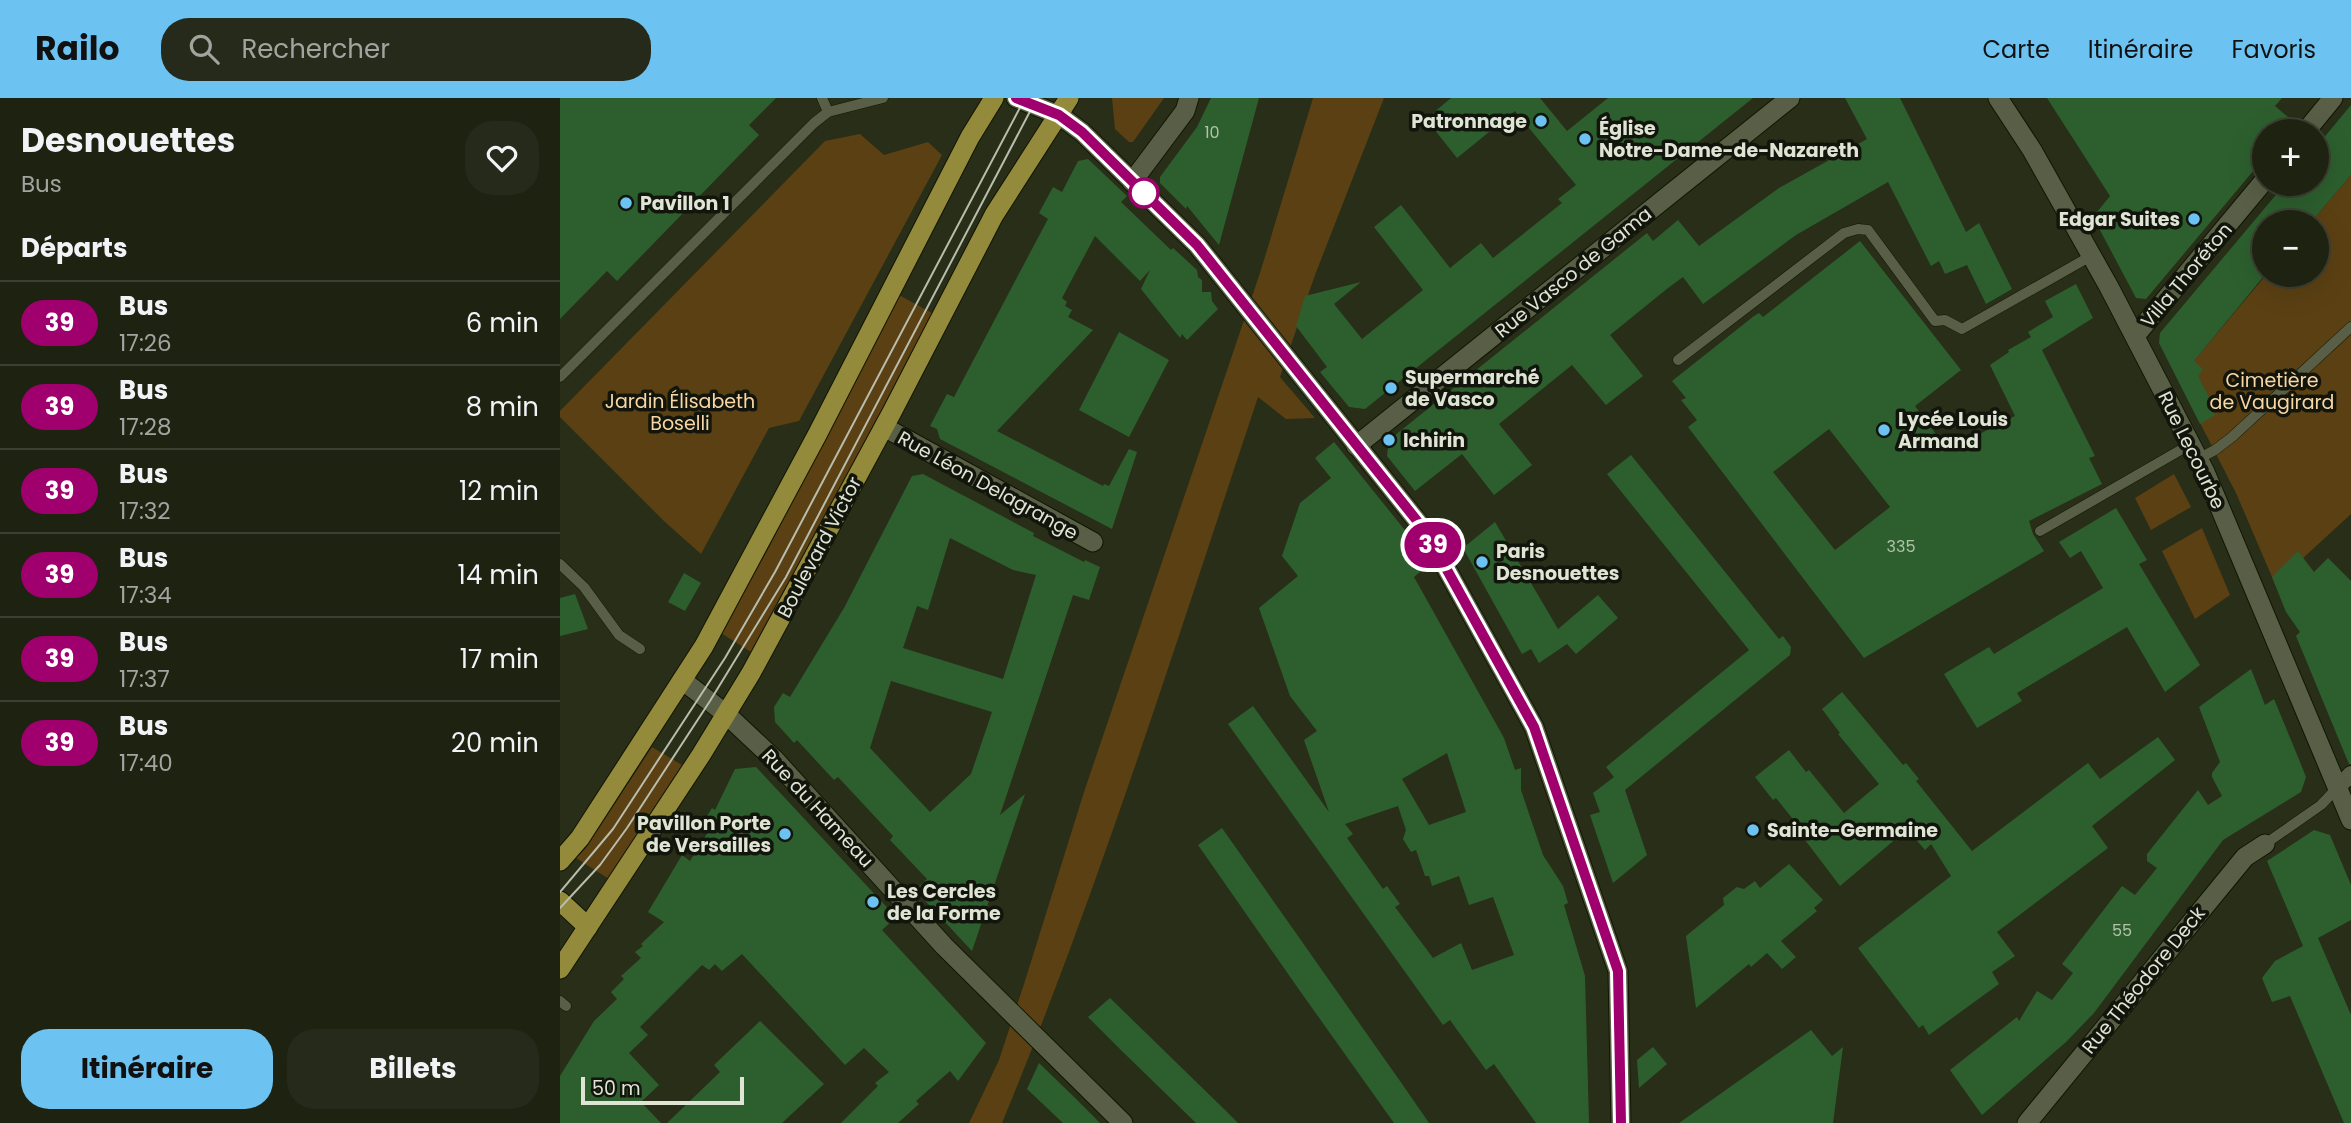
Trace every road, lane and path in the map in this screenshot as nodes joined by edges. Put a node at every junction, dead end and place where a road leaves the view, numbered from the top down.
1 (822, 98) edge
2 (883, 98) edge
3 (994, 98) edge
4 (1016, 98) edge
5 (1189, 98) edge
6 (1790, 98) edge
7 (1998, 98) edge
8 (2333, 98) edge
9 (1064, 106) edge
10 (828, 112) junction
11 (2316, 119) edge
12 (1132, 182) junction
13 (2252, 195) edge
14 (2091, 256) junction
15 (2351, 327) edge
16 (2135, 336) junction
17 (1678, 360) dead end
18 (560, 377) edge
19 (884, 427) junction
20 (1356, 446) junction
21 (2202, 451) junction
22 (2040, 531) dead end
23 (1093, 542) dead end
24 (560, 564) edge
25 (640, 649) dead end
26 (682, 680) junction
27 (726, 714) junction
28 (2344, 780) edge
29 (2351, 820) edge
30 (2265, 844) joint
31 (560, 861) edge
32 (560, 901) edge
33 (588, 927) junction
34 (560, 969) edge
35 (1123, 1123) edge
36 (1622, 1123) edge
37 (2027, 1123) edge

1 - 10 lane
2 - 10 lane
3 - 26 main road
4 - 9 street
5 - 12 street
6 - 20 street, Rue Vasco de Gama
7 - 14 street, Rue Lecourbe
8 - 11 street
9 - 12 street
9 - 19 main road, Boulevard Victor
10 - 18 lane
12 - 20 street
13 - 16 street, Villa Thoréton
14 - 16 street, Rue Lecourbe
14 - 17 lane
15 - 21 lane
16 - 21 street, Rue Lecourbe
19 - 23 street, Rue Léon Delagrange
19 - 27 main road, Boulevard Victor
20 - 36 street
21 - 22 lane
21 - 28 street, Rue Lecourbe
24 - 25 lane
26 - 27 street, Rue du Hameau
26 - 31 main road
27 - 33 main road, Boulevard Victor
27 - 35 street, Rue du Hameau
28 - 29 street, Rue Lecourbe
28 - 30 lane
30 - 37 street, Rue Théodore Deck
32 - 33 main road
33 - 34 main road, Boulevard Victor

